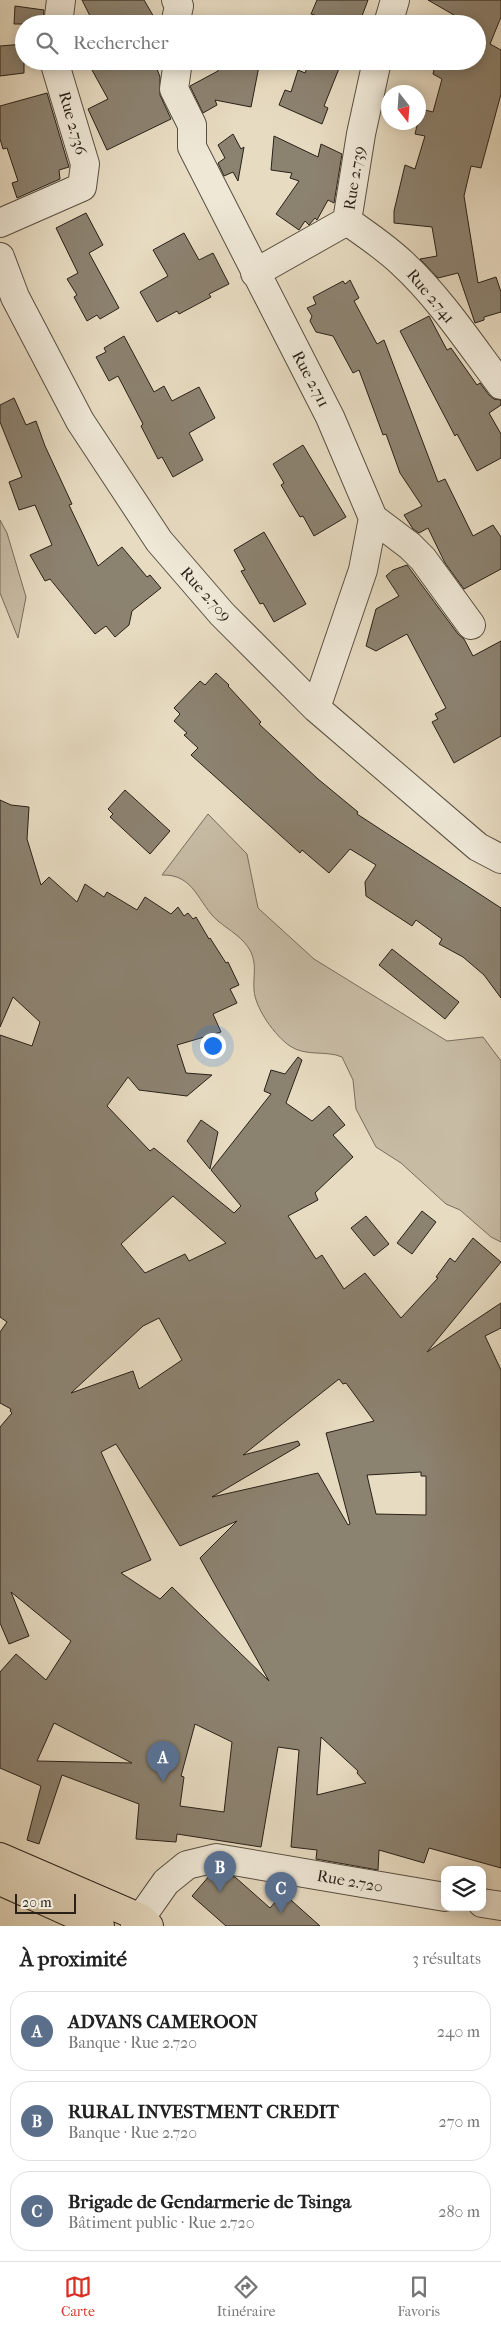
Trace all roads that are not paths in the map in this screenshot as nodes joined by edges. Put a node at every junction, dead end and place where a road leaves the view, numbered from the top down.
1 (60, 0) edge
2 (176, 0) edge
3 (395, 0) edge
4 (59, 15) edge
5 (177, 15) edge
6 (391, 15) edge
7 (57, 70) edge
8 (177, 70) edge
9 (375, 70) edge
10 (347, 221) junction
11 (0, 223) edge
12 (0, 258) edge
13 (255, 273) junction
14 (501, 385) edge
15 (373, 518) junction
16 (471, 624) dead end
17 (316, 708) junction
18 (501, 858) edge
19 (0, 1857) edge
20 (0, 1881) edge
21 (441, 1896) edge
22 (486, 1904) edge
23 (501, 1906) edge
24 (142, 1924) edge
25 (100, 1926) edge

1 - 4 street
2 - 5 street
3 - 6 street
7 - 11 street, Rue 2.736
8 - 13 street, Rue 2.711
9 - 10 street, Rue 2.739
10 - 13 street, Rue 2.739
10 - 14 street, Rue 2.741
12 - 17 street, Rue 2.709
13 - 15 street, Rue 2.711
15 - 16 street
15 - 17 street
17 - 18 street, Rue 2.709
19 - 24 main road
20 - 25 main road
21 - 24 street, Rue 2.720
22 - 23 street

